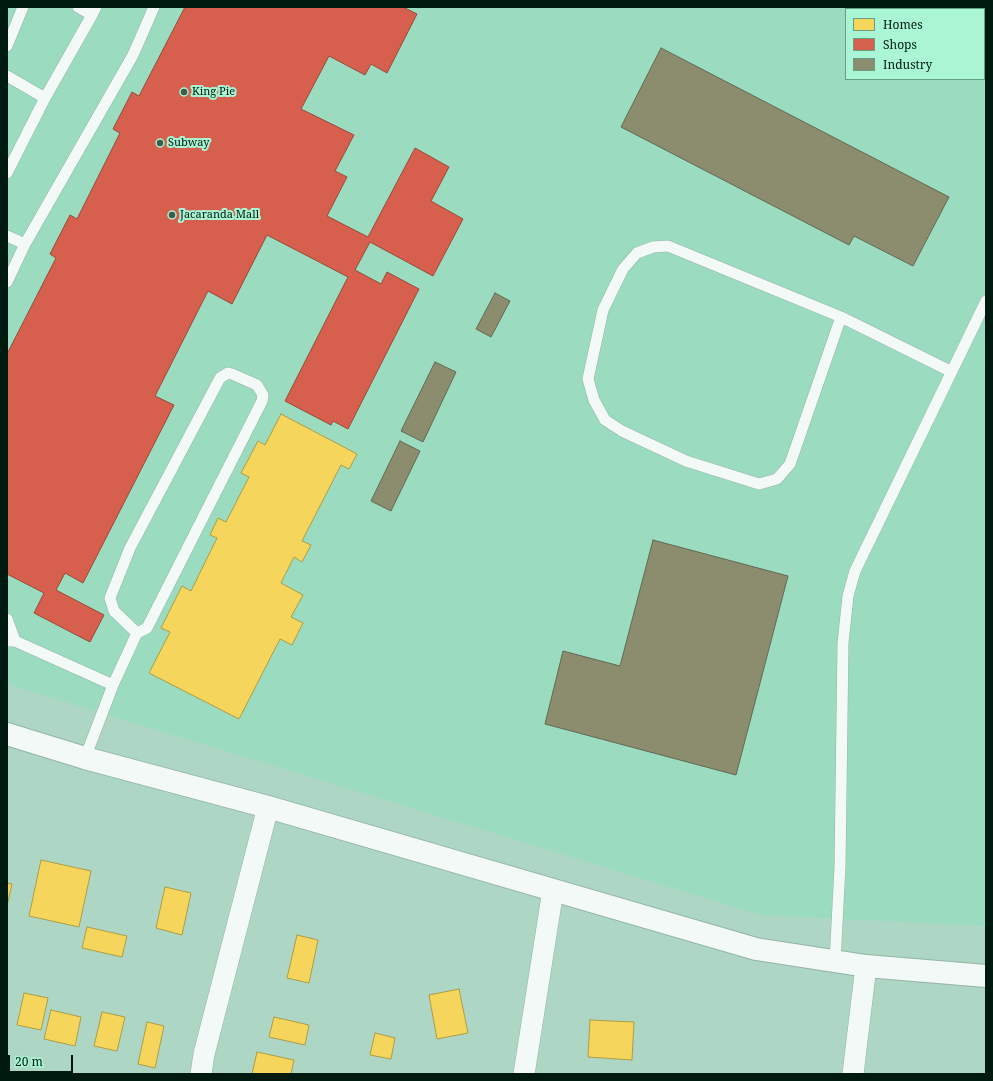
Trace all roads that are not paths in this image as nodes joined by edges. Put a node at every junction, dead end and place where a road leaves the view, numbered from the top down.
1 (23, 7) edge
2 (78, 7) edge
3 (154, 7) edge
4 (94, 11) edge
5 (7, 46) edge
6 (7, 76) edge
7 (45, 98) junction
8 (7, 173) edge
9 (7, 236) edge
10 (26, 244) junction
11 (7, 282) edge
12 (986, 301) edge
13 (841, 317) junction
14 (950, 371) junction
15 (7, 619) edge
16 (137, 633) junction
17 (11, 641) edge
18 (113, 685) junction
19 (7, 734) edge
20 (85, 758) junction
21 (268, 807) junction
22 (553, 890) junction
23 (835, 962) junction
24 (866, 966) junction
25 (986, 976) edge
26 (200, 1074) edge
27 (524, 1074) edge
28 (853, 1074) edge

1 - 5 lane
2 - 4 lane
3 - 10 lane
4 - 7 lane
6 - 7 lane
7 - 8 lane
9 - 10 lane
10 - 11 lane
12 - 14 lane
13 - 13 lane
13 - 14 lane
14 - 23 lane
15 - 17 lane
16 - 16 lane
16 - 18 lane
17 - 18 lane
18 - 20 lane
19 - 20 street
20 - 21 street
21 - 22 street
21 - 26 street
22 - 23 street
22 - 27 street
23 - 24 street
24 - 25 street
24 - 28 street

